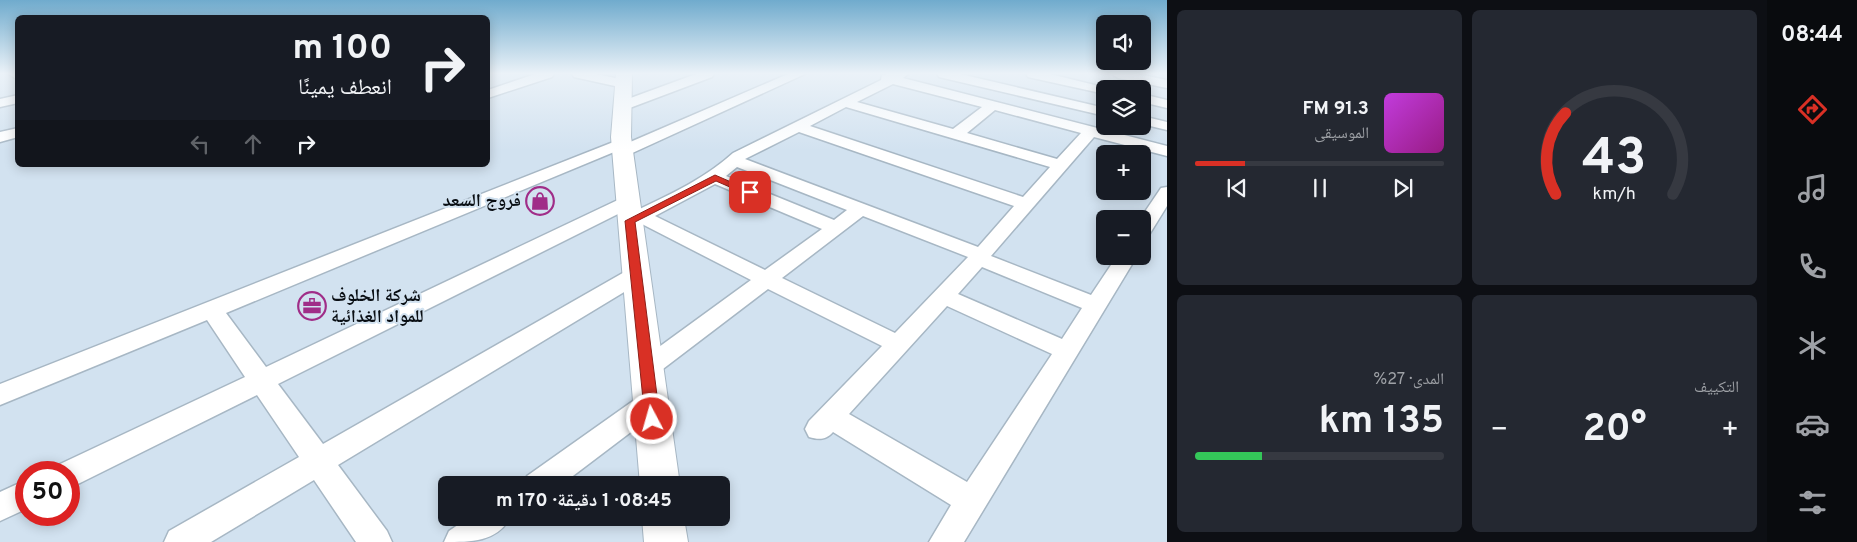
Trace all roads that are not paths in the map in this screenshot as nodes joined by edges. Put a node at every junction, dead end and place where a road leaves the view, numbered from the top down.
1 (624, 99) edge
2 (739, 99) edge
3 (853, 99) edge
4 (970, 99) edge
5 (1052, 99) edge
6 (1077, 99) edge
7 (15, 100) edge
8 (1151, 100) edge
9 (846, 103) junction
10 (0, 104) edge
11 (1072, 104) junction
12 (1167, 104) edge
13 (992, 106) junction
14 (1096, 110) edge
15 (1054, 122) junction
16 (1151, 122) edge
17 (1167, 126) edge
18 (799, 127) junction
19 (1091, 131) junction
20 (15, 133) edge
21 (955, 135) junction
22 (0, 137) edge
23 (622, 148) junction
24 (1167, 151) edge
25 (735, 161) junction
26 (1060, 165) junction
27 (715, 178) junction
28 (1167, 192) edge
29 (1026, 204) junction
30 (861, 209) junction
31 (632, 213) junction
32 (1151, 217) edge
33 (836, 228) junction
34 (980, 257) junction
35 (1121, 265) edge
36 (636, 275) junction
37 (767, 279) junction
38 (944, 296) junction
39 (1096, 305) junction
40 (211, 309) junction
41 (899, 344) junction
42 (1067, 351) junction
43 (646, 369) junction
44 (261, 380) junction
45 (0, 395) edge
46 (650, 402) junction
47 (318, 462) junction
48 (80, 469) edge
49 (550, 476) edge
50 (659, 476) edge
51 (15, 500) edge
52 (972, 501) junction
53 (0, 507) edge
54 (483, 526) edge
55 (664, 526) edge
56 (181, 542) edge
57 (375, 542) edge
58 (461, 542) edge
59 (666, 542) edge
60 (946, 542) edge

1 - 23 main road
2 - 23 street
3 - 9 street
4 - 13 street
5 - 11 street
6 - 11 street
7 - 10 street
8 - 12 street
9 - 18 street
9 - 21 street
11 - 14 street
11 - 15 street
13 - 15 street
13 - 21 street
15 - 19 street
16 - 17 street
18 - 25 street
18 - 29 street
19 - 24 street
19 - 26 street
20 - 22 street
21 - 26 street
23 - 31 main road
23 - 40 street
25 - 27 street
25 - 30 street
26 - 29 street
27 - 31 street
27 - 33 street
28 - 32 street
29 - 34 street
30 - 33 street
30 - 34 street
31 - 36 main road
31 - 37 street
31 - 44 street
33 - 37 street
34 - 38 street
34 - 39 street
35 - 39 street
36 - 43 main road
36 - 47 street
37 - 41 street
37 - 43 street
38 - 41 street
38 - 42 street
39 - 42 street
40 - 44 street
40 - 45 street
41 - 52 street
42 - 52 street
43 - 46 main road
44 - 47 street
44 - 48 street
46 - 49 street
46 - 50 main road
47 - 56 street
47 - 57 street
51 - 53 street
52 - 60 street
54 - 58 street
55 - 59 main road

